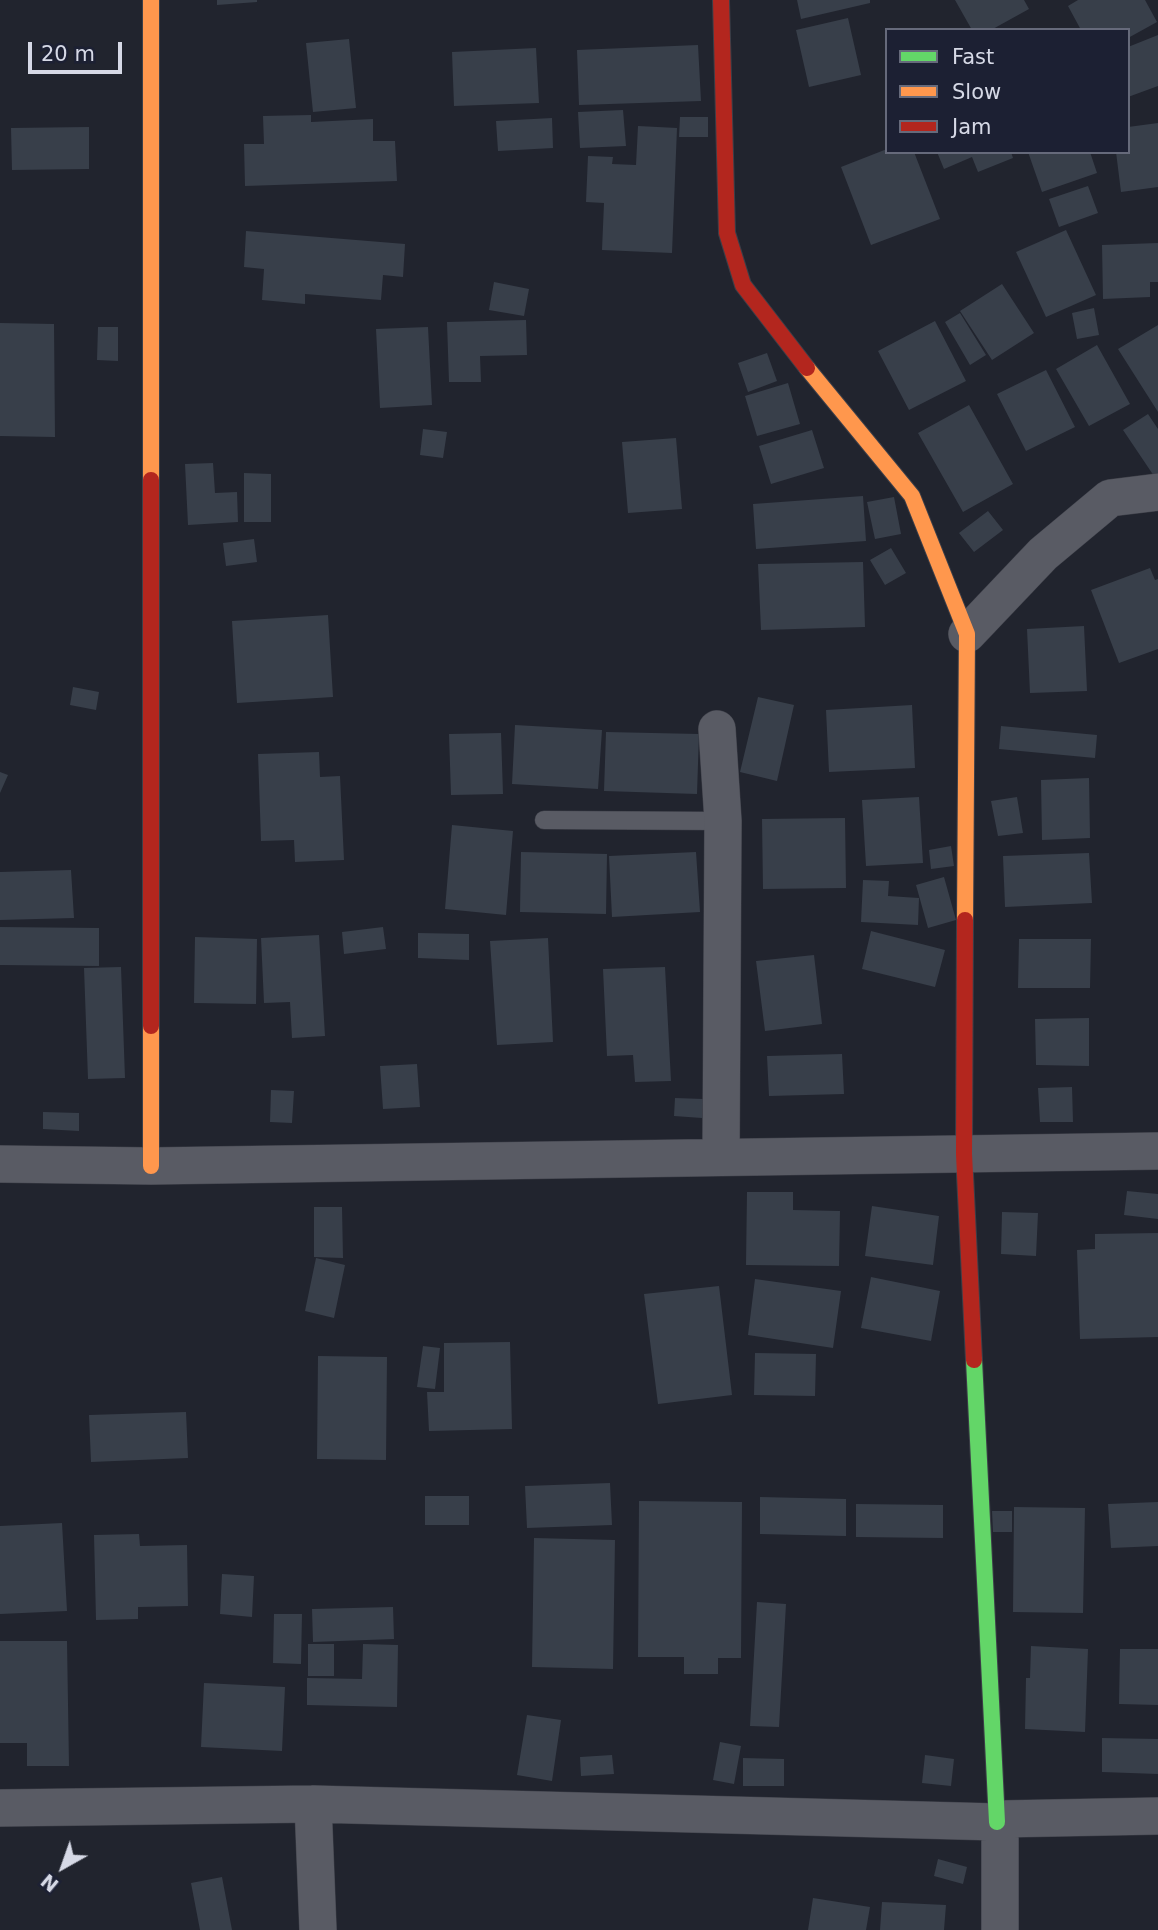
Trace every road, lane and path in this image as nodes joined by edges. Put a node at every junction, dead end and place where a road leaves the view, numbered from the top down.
1 (151, 0) edge
2 (721, 0) edge
3 (1158, 492) edge
4 (967, 634) junction
5 (717, 729) dead end
6 (544, 820) dead end
7 (723, 821) junction
8 (1158, 1150) edge
9 (964, 1154) junction
10 (721, 1157) junction
11 (0, 1164) edge
12 (151, 1166) junction
13 (313, 1804) junction
14 (0, 1808) edge
15 (1158, 1816) edge
16 (999, 1820) junction
17 (318, 1930) edge
18 (1000, 1930) edge

1 - 12 street
2 - 4 street
3 - 4 street
4 - 9 street
5 - 7 street
6 - 7 lane
7 - 10 street
8 - 9 street
9 - 10 street
9 - 16 street
10 - 12 street
11 - 12 street
13 - 14 street
13 - 16 street
13 - 17 street
15 - 16 street
16 - 18 street

